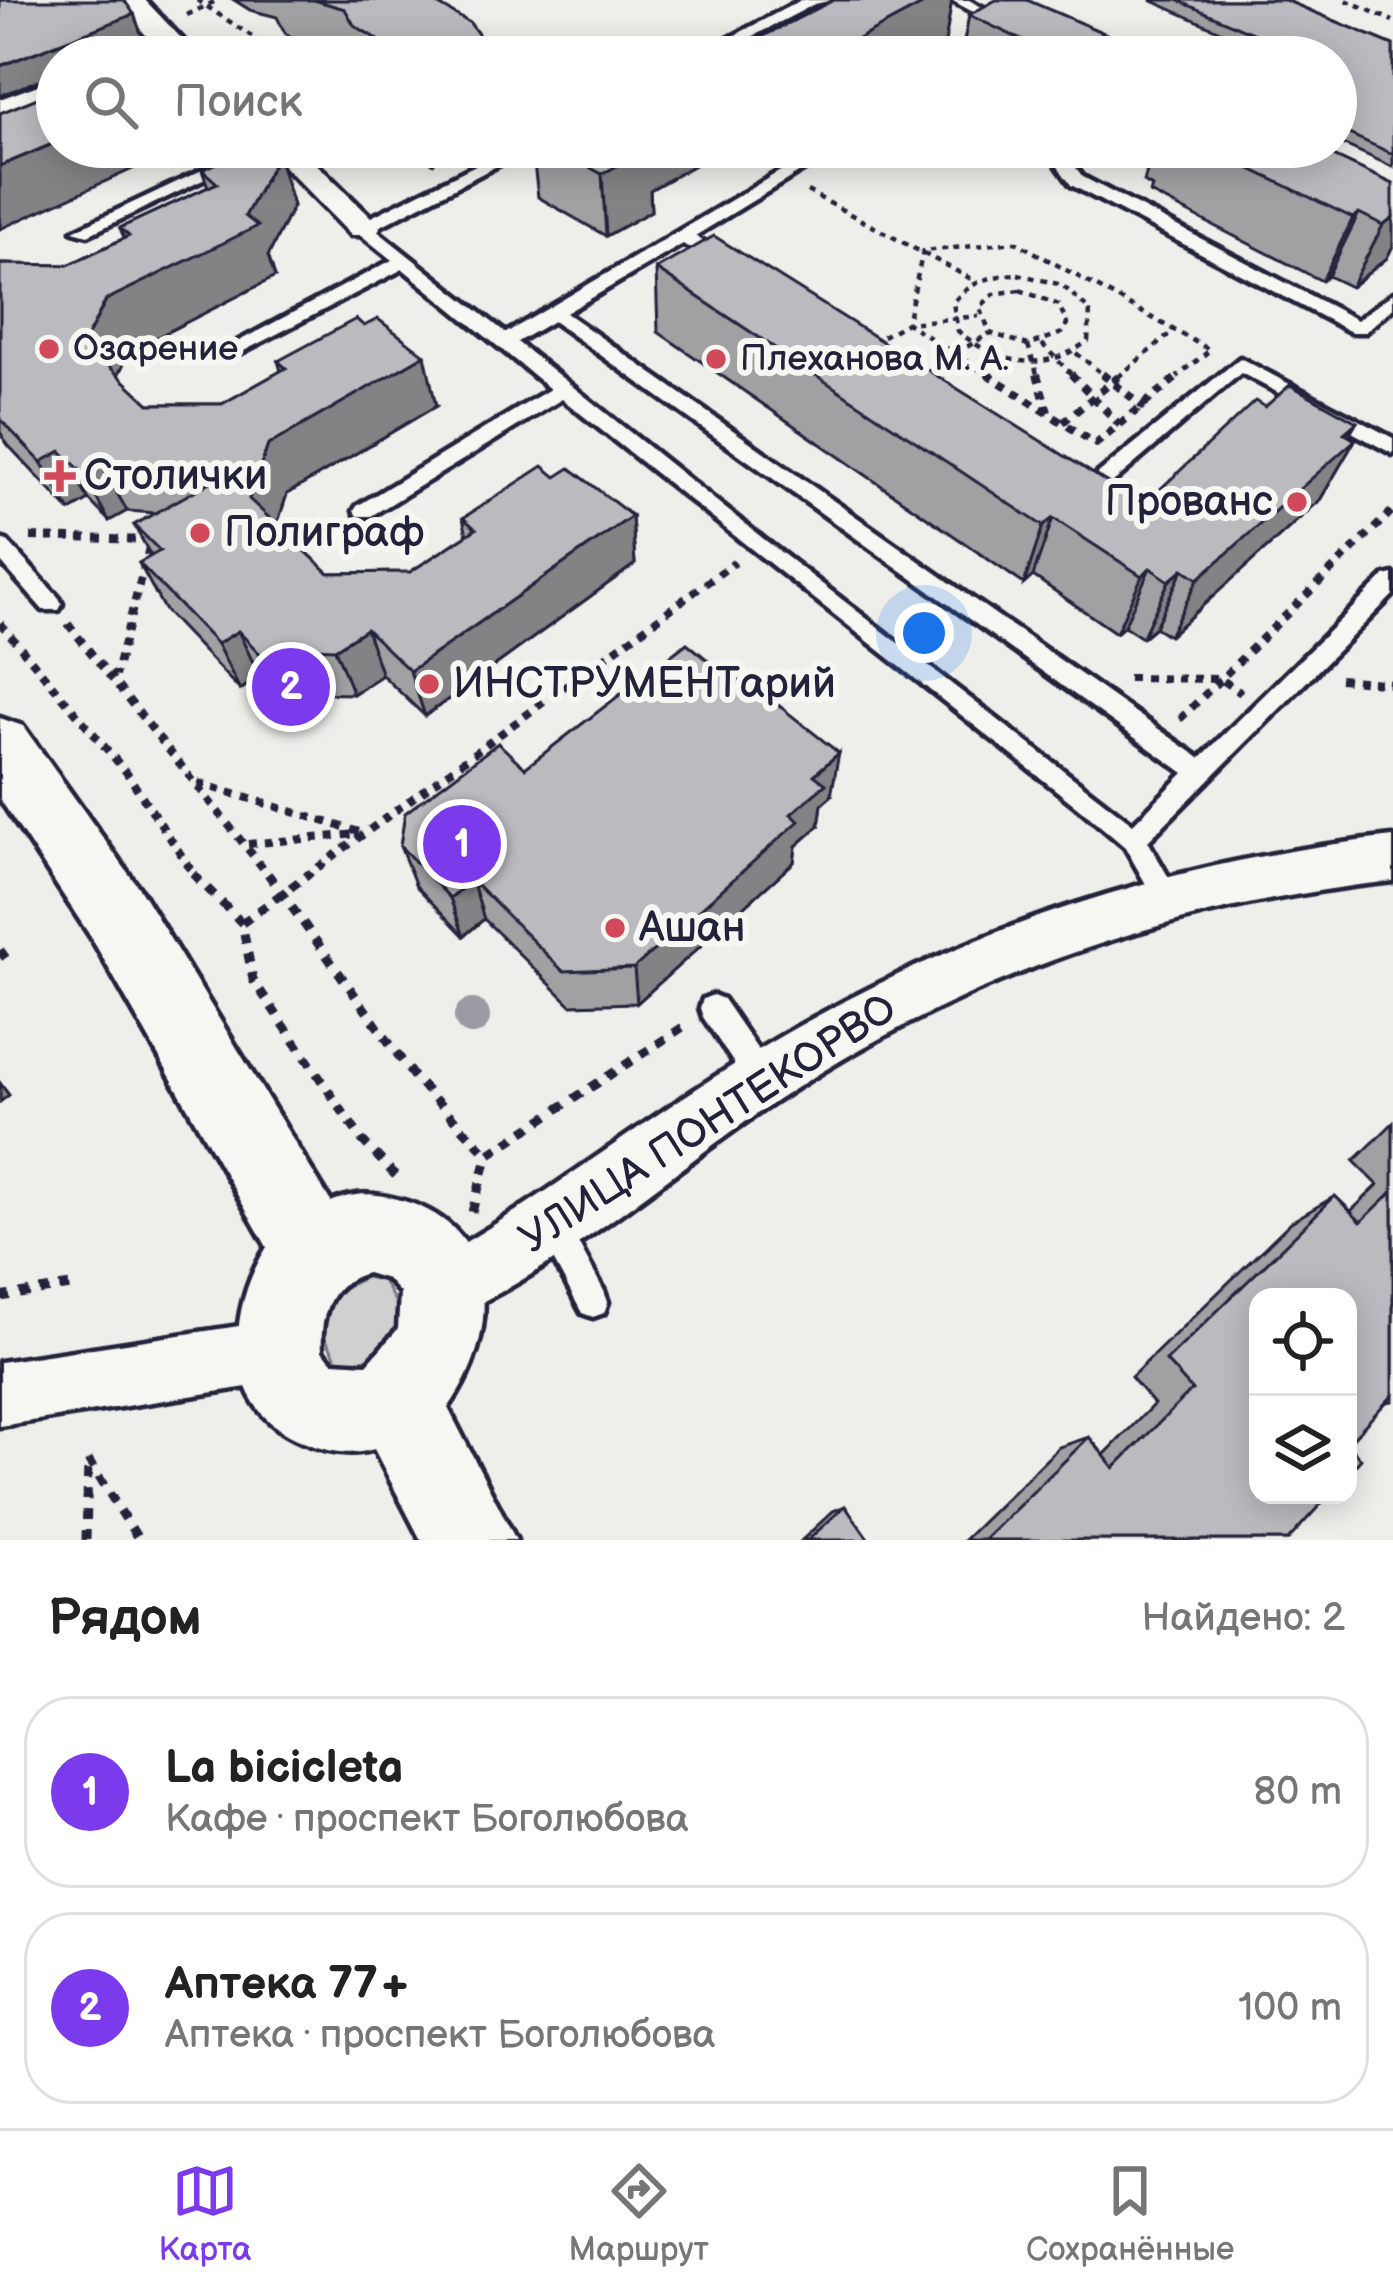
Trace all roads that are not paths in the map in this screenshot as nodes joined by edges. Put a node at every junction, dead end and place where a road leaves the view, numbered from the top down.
1 (128, 0) edge
2 (812, 0) edge
3 (825, 0) edge
4 (958, 0) edge
5 (1019, 10) edge
6 (999, 21) junction
7 (171, 36) edge
8 (743, 36) edge
9 (1005, 36) edge
10 (36, 95) edge
11 (0, 110) edge
12 (218, 168) edge
13 (302, 168) edge
14 (483, 168) edge
15 (797, 168) edge
16 (1067, 168) edge
17 (363, 228) junction
18 (82, 231) dead end
19 (681, 236) junction
20 (405, 261) junction
21 (752, 279) edge
22 (1393, 299) edge
23 (554, 313) junction
24 (506, 341) junction
25 (231, 350) dead end
26 (564, 388) junction
27 (1393, 447) edge
28 (1063, 472) edge
29 (364, 511) dead end
30 (11, 542) edge
31 (1393, 582) edge
32 (51, 604) road end
33 (0, 745) edge
34 (1198, 770) junction
35 (1134, 839) junction
36 (1393, 860) edge
37 (1168, 899) junction
38 (712, 1008) road end
39 (761, 1079) junction
40 (552, 1226) junction
41 (316, 1253) junction
42 (447, 1253) junction
43 (593, 1302) dead end
44 (279, 1351) junction
45 (0, 1394) edge
46 (395, 1398) junction
47 (470, 1540) edge

1 - 7 street
2 - 3 lane
2 - 8 lane
4 - 6 lane
5 - 6 lane
6 - 9 lane
10 - 11 street
12 - 18 lane
13 - 17 street
14 - 17 lane
15 - 19 lane
16 - 22 lane
17 - 20 lane
19 - 21 lane
19 - 23 lane
20 - 24 lane
20 - 25 lane
23 - 24 lane
23 - 34 lane
24 - 26 lane
26 - 29 lane
26 - 35 lane
27 - 28 lane
30 - 32 lane
31 - 34 lane
33 - 41 main road
34 - 35 lane
35 - 37 lane
36 - 37 street, УЛИЦА ПОНТЕКОРВО
37 - 39 street, УЛИЦА ПОНТЕКОРВО
38 - 39 lane
39 - 40 street, УЛИЦА ПОНТЕКОРВО
40 - 42 street, УЛИЦА ПОНТЕКОРВО
40 - 43 lane
41 - 42 main road
41 - 44 main road
42 - 46 main road
44 - 45 street
44 - 46 main road
46 - 47 main road

